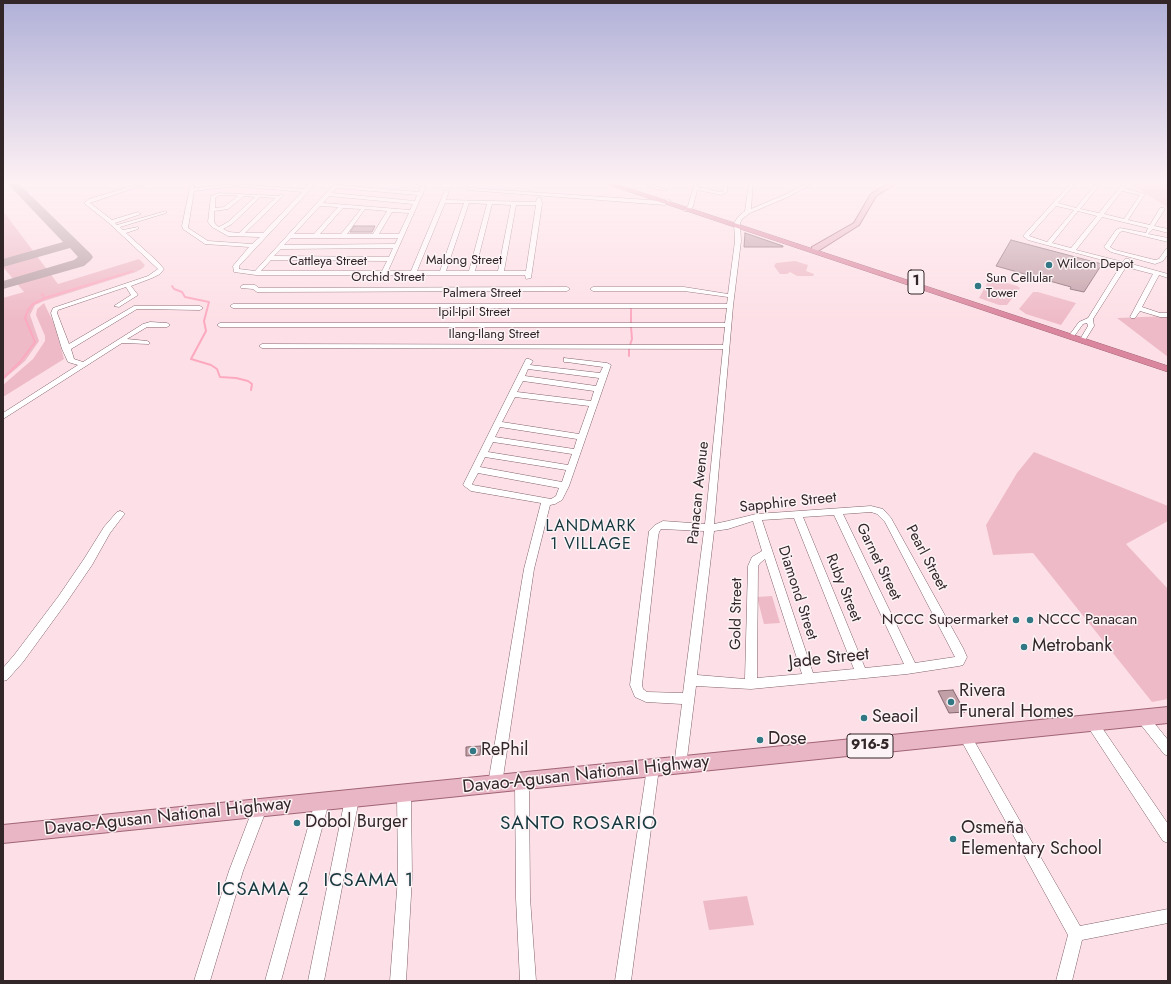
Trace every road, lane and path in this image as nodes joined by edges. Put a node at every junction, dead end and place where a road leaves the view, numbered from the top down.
1 (117, 228) edge
2 (136, 228) dead end
3 (186, 228) edge
4 (246, 228) edge
5 (271, 228) edge
6 (297, 228) edge
7 (323, 228) edge
8 (349, 228) edge
9 (380, 228) edge
10 (406, 228) edge
11 (432, 228) edge
12 (458, 228) edge
13 (483, 228) edge
14 (509, 228) edge
15 (536, 228) edge
16 (738, 228) edge
17 (747, 228) edge
18 (849, 228) edge
19 (1033, 228) edge
20 (1062, 228) edge
21 (1090, 228) edge
22 (1150, 228) edge
23 (1155, 228) edge
24 (218, 229) edge
25 (1168, 231) edge
26 (122, 232) junction
27 (240, 234) junction
28 (1147, 234) junction
29 (264, 235) junction
30 (290, 236) junction
31 (316, 236) junction
32 (343, 236) junction
33 (375, 236) junction
34 (402, 236) junction
35 (775, 237) junction
36 (1168, 240) edge
37 (1048, 244) junction
38 (253, 246) junction
39 (397, 246) junction
40 (280, 247) junction
41 (815, 248) junction
42 (1073, 250) junction
43 (1168, 250) edge
44 (1130, 256) junction
45 (269, 258) junction
46 (392, 259) junction
47 (852, 263) junction
48 (1124, 264) junction
49 (385, 272) junction
50 (400, 272) joint
51 (414, 272) junction
52 (443, 272) junction
53 (472, 272) junction
54 (256, 273) junction
55 (501, 273) junction
56 (1157, 273) junction
57 (1168, 276) edge
58 (127, 285) junction
59 (243, 286) dead end
60 (567, 289) dead end
61 (593, 289) dead end
62 (731, 296) junction
63 (251, 298) junction
64 (460, 298) junction
65 (117, 306) dead end
66 (233, 306) dead end
67 (730, 306) junction
68 (200, 308) dead end
69 (1138, 308) junction
70 (1168, 315) edge
71 (1133, 317) dead end
72 (1090, 319) junction
73 (167, 324) dead end
74 (220, 325) dead end
75 (729, 325) junction
76 (1074, 332) junction
77 (1085, 336) junction
78 (120, 341) junction
79 (147, 343) dead end
80 (262, 346) dead end
81 (727, 347) junction
82 (66, 349) junction
83 (567, 360) dead end
84 (84, 365) junction
85 (1168, 365) edge
86 (1168, 369) edge
87 (603, 376) junction
88 (521, 378) junction
89 (599, 389) junction
90 (512, 394) junction
91 (593, 404) junction
92 (3, 417) edge
93 (497, 424) junction
94 (582, 437) junction
95 (489, 439) junction
96 (576, 452) junction
97 (482, 454) junction
98 (571, 468) junction
99 (474, 469) junction
100 (565, 486) junction
101 (546, 501) junction
102 (871, 509) joint
103 (837, 512) junction
104 (120, 514) dead end
105 (797, 514) junction
106 (756, 517) junction
107 (709, 528) junction
108 (768, 552) junction
109 (959, 651) joint
110 (912, 668) junction
111 (861, 673) junction
112 (3, 676) edge
113 (809, 678) junction
114 (690, 680) junction
115 (751, 684) junction
116 (688, 699) junction
117 (1168, 715) edge
118 (1142, 718) junction
119 (1092, 723) junction
120 (965, 736) junction
121 (1168, 750) edge
122 (680, 766) junction
123 (653, 768) junction
124 (522, 782) junction
125 (495, 784) junction
126 (404, 794) junction
127 (352, 799) junction
128 (322, 802) junction
129 (260, 808) junction
130 (3, 834) edge
131 (1168, 836) edge
132 (1168, 916) edge
133 (1076, 934) junction
134 (202, 981) edge
135 (273, 981) edge
136 (316, 981) edge
137 (398, 981) edge
138 (528, 981) edge
139 (623, 981) edge
140 (1064, 981) edge

1 - 26 street
2 - 26 street
3 - 38 street
4 - 27 street
5 - 29 street
6 - 30 street
7 - 31 street
8 - 32 street
9 - 33 street
10 - 34 street
11 - 51 street
12 - 52 street
13 - 53 street
14 - 55 street
15 - 55 street, Malong Street
16 - 62 street, Panacan Avenue
17 - 35 highway, 1
18 - 41 main road
19 - 37 street
20 - 37 street
21 - 42 street
22 - 28 street
23 - 25 street
24 - 27 street
26 - 58 street
27 - 29 street
28 - 36 street
28 - 44 street
29 - 38 street
30 - 31 street
30 - 40 street
31 - 32 street
32 - 33 street
33 - 34 street
34 - 39 street
35 - 41 highway, 1
35 - 47 highway, 1
37 - 42 street
38 - 54 street, Cattleya Street
39 - 40 street
39 - 46 street
40 - 45 street
41 - 47 highway, 1
42 - 48 street
43 - 44 street
44 - 48 street
45 - 46 street
45 - 54 street
46 - 49 street
47 - 76 highway, 1
48 - 56 street
48 - 72 street
49 - 50 street, Cattleya Street
49 - 54 street, Cattleya Street
50 - 51 street, Malong Street
51 - 52 street, Malong Street
52 - 53 street, Malong Street
53 - 55 street, Malong Street
56 - 57 street
56 - 69 street
58 - 65 street
58 - 82 street
59 - 63 street
60 - 64 street, Orchid Street
61 - 62 street
62 - 67 street, Panacan Avenue
63 - 64 street, Palmera Street
63 - 64 street, Orchid Street
63 - 66 street, Palmera Street
64 - 67 street, Palmera Street
67 - 75 street, Panacan Avenue
68 - 82 street
69 - 70 street
69 - 71 street
72 - 76 street
72 - 77 street
73 - 78 street
74 - 75 street, Ipil-Ipil Street
75 - 81 street, Panacan Avenue
76 - 77 highway, 1
76 - 77 street
77 - 85 highway, 1
77 - 86 highway, 1
78 - 79 street
78 - 84 street
80 - 81 street, Ilang-Ilang Street
81 - 107 street, Panacan Avenue
82 - 84 street
83 - 87 street
84 - 92 street
87 - 88 street
87 - 89 street
88 - 89 street
88 - 90 street
89 - 91 street
90 - 91 street
90 - 93 street
91 - 94 street
93 - 94 street
93 - 95 street
94 - 96 street
95 - 96 street
95 - 97 street
96 - 98 street
97 - 98 street
97 - 99 street
98 - 100 street
99 - 100 street
99 - 101 street
100 - 101 street
101 - 125 street
102 - 103 street, Sapphire Street
102 - 109 street, Pearl Street
103 - 105 street, Sapphire Street
103 - 110 street, Garnet Street
104 - 112 street
105 - 106 street, Sapphire Street
105 - 111 street, Ruby Street
106 - 107 street, Sapphire Street
106 - 108 street, Diamond Street
107 - 114 street, Panacan Avenue
107 - 116 street, Sapphire Street
108 - 113 street, Diamond Street
108 - 115 street, Gold Street
109 - 110 street, Jade Street
110 - 111 street, Jade Street
111 - 113 street, Jade Street
113 - 115 street, Jade Street
114 - 115 street, Jade Street
114 - 116 street, Panacan Avenue
116 - 122 street, Panacan Avenue
117 - 118 main road, Davao-Agusan National Highway / 916-5
118 - 119 main road, Davao-Agusan National Highway / 916-5
118 - 121 street
119 - 120 main road, Davao-Agusan National Highway / 916-5
119 - 131 street
120 - 122 main road, Davao-Agusan National Highway / 916-5
120 - 133 street
122 - 123 main road, Davao-Agusan National Highway / 916-5
123 - 124 main road, Davao-Agusan National Highway / 916-5
123 - 139 street
124 - 125 main road, Davao-Agusan National Highway / 916-5
124 - 138 street
125 - 126 main road, Davao-Agusan National Highway / 916-5
126 - 127 main road, Davao-Agusan National Highway / 916-5
126 - 137 street
127 - 128 main road, Davao-Agusan National Highway / 916-5
127 - 136 street
128 - 129 main road, Davao-Agusan National Highway / 916-5
128 - 135 street
129 - 130 main road, Davao-Agusan National Highway / 916-5
129 - 134 street
132 - 133 street
133 - 140 street

